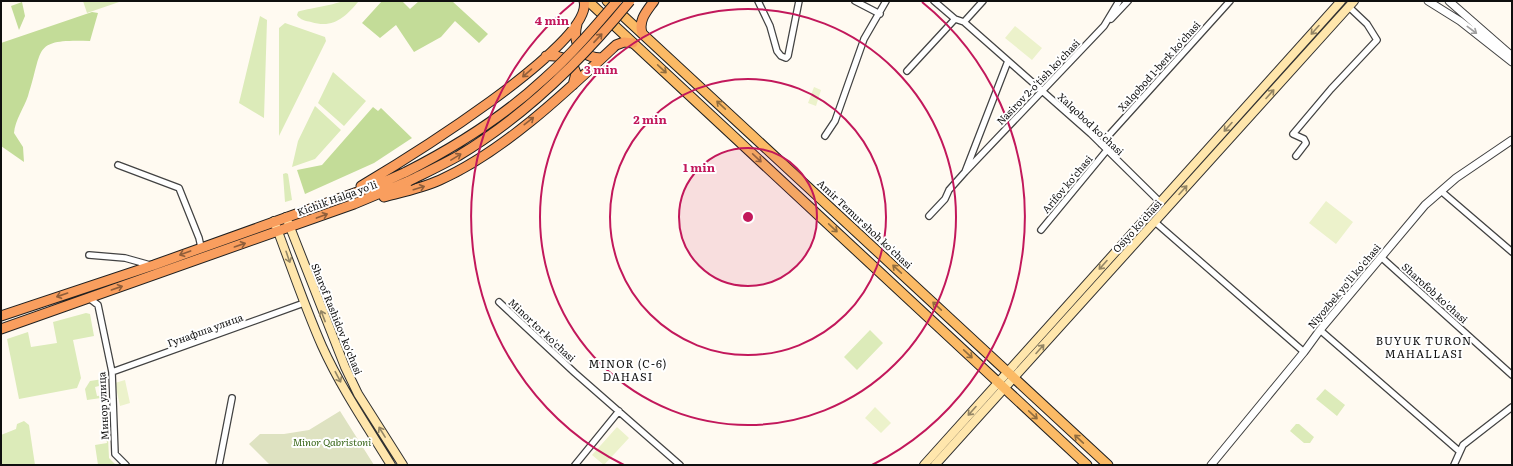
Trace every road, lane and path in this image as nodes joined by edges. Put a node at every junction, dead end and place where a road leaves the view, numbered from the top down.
1 (584, 1) edge
2 (588, 1) edge
3 (607, 1) edge
4 (617, 1) edge
5 (630, 1) edge
6 (758, 1) edge
7 (799, 1) edge
8 (855, 1) edge
9 (886, 1) edge
10 (934, 1) edge
11 (983, 1) edge
12 (1119, 1) edge
13 (1128, 1) edge
14 (1230, 1) edge
15 (1341, 1) edge
16 (1428, 1) edge
17 (1449, 1) edge
18 (652, 3) edge
19 (1352, 4) edge
20 (1456, 7) junction
21 (880, 14) junction
22 (1449, 15) junction
23 (955, 19) junction
24 (964, 22) junction
25 (577, 24) junction
26 (1104, 26) junction
27 (642, 33) junction
28 (633, 43) junction
29 (546, 56) junction
30 (1512, 56) edge
31 (602, 58) junction
32 (1008, 61) junction
33 (1512, 62) edge
34 (908, 71) dead end
35 (572, 86) junction
36 (1042, 90) junction
37 (740, 123) junction
38 (731, 133) junction
39 (825, 136) dead end
40 (1512, 140) edge
41 (1101, 144) junction
42 (1107, 150) junction
43 (1296, 156) dead end
44 (118, 165) dead end
45 (965, 172) junction
46 (407, 177) junction
47 (1440, 191) junction
48 (347, 195) junction
49 (1160, 202) junction
50 (354, 204) junction
51 (930, 216) dead end
52 (286, 217) junction
53 (274, 221) junction
54 (1155, 222) junction
55 (290, 227) junction
56 (1041, 230) dead end
57 (278, 231) junction
58 (201, 247) junction
59 (1512, 252) edge
60 (89, 255) dead end
61 (1381, 257) junction
62 (150, 266) junction
63 (916, 287) junction
64 (89, 298) junction
65 (908, 298) junction
66 (46, 300) junction
67 (499, 302) dead end
68 (304, 303) junction
69 (51, 312) junction
70 (1, 316) edge
71 (1, 329) edge
72 (1320, 330) junction
73 (1304, 352) junction
74 (112, 372) junction
75 (1512, 374) edge
76 (1010, 375) junction
77 (1001, 385) junction
78 (232, 398) dead end
79 (1512, 407) edge
80 (619, 411) junction
81 (1459, 451) junction
82 (126, 465) edge
83 (219, 465) edge
84 (391, 465) edge
85 (403, 465) edge
86 (576, 465) edge
87 (680, 465) edge
88 (924, 465) edge
89 (936, 465) edge
90 (1087, 465) edge
91 (1108, 465) edge
92 (1211, 465) edge
93 (1454, 465) edge

1 - 25 highway
2 - 28 main road
3 - 27 main road, Amir Temur shoh ko'chasi
4 - 46 highway, Kichik Halqa yo'li, bridge
46 -> 5 highway, Kichik Halqa yo'li, bridge
6 - 7 street
8 - 21 street
9 - 21 street
10 - 23 street, Xalqobod ko'chasi
11 - 24 street
12 - 26 street, Nasirov 2-o'tish ko'chasi
13 - 26 street
14 - 41 street, Xalqobod 1-berk ko'chasi
15 -> 49 main road, Osiyo ko'chasi
16 - 22 street
17 - 20 street
18 - 27 highway
19 - 43 street
54 -> 19 main road, Osiyo ko'chasi
20 - 22 street
20 - 30 street
21 - 39 street
22 -> 33 street
23 - 24 street, Xalqobod ko'chasi
23 - 34 street
24 - 32 street, Xalqobod ko'chasi
25 - 29 highway
25 - 31 highway
26 - 36 street, Nasirov 2-o'tish ko'chasi
37 -> 27 main road, Amir Temur shoh ko'chasi
28 - 31 highway
28 -> 38 main road
29 - 35 highway
29 -> 48 highway
31 - 35 highway
32 - 36 street, Xalqobod ko'chasi
32 - 45 street
50 -> 35 highway
36 - 41 street, Xalqobod ko'chasi
36 - 45 street, Nasirov 2-o'tish ko'chasi
37 - 38 main road
63 -> 37 main road, Amir Temur shoh ko'chasi
38 -> 65 main road
40 - 47 street, Niyozbek yo'li ko'chasi
41 - 42 street, Xalqobod ko'chasi
42 - 49 street, Xalqobod ko'chasi
42 - 56 street, Arifov ko‘chasi
44 - 58 street
45 - 51 street
46 - 48 highway, Kichik Halqa yo'li
46 - 50 highway, Kichik Halqa yo'li
47 - 59 street
47 - 61 street, Niyozbek yo'li ko'chasi
48 - 52 highway, Kichik Halqa yo'li
49 -> 76 main road, Osiyo ko'chasi
55 -> 50 highway, Kichik Halqa yo'li
52 - 53 highway, Kichik Halqa yo'li
52 - 55 main road, Sharof Rashidov ko'chasi
53 - 57 main road, Sharof Rashidov ko'chasi
53 - 58 highway, Kichik Halqa yo'li
54 - 73 street
76 -> 54 main road, Osiyo ko'chasi
55 - 57 highway, Kichik Halqa yo'li
85 -> 55 main road, Sharof Rashidov ko'chasi
64 -> 57 highway, Kichik Halqa yo'li
57 -> 68 main road, Sharof Rashidov ko'chasi
58 -> 62 highway, Kichik Halqa yo'li
60 - 62 street
61 - 72 street, Niyozbek yo'li ko'chasi
61 - 75 street, Sharofob ko'chasi
62 -> 66 highway, Kichik Halqa yo'li
63 - 65 main road
76 -> 63 main road, Amir Temur shoh ko'chasi
64 - 69 highway, Kichik Halqa yo'li
64 - 74 street, Минор улица
65 -> 77 main road
66 - 69 highway
66 - 70 highway, Kichik Halqa yo'li
67 - 80 street, Minor tor ko'chasi
68 - 74 street, Гунафша улица
68 -> 84 main road, Sharof Rashidov ko'chasi
69 - 71 highway, Kichik Halqa yo'li
72 - 73 street, Niyozbek yo'li ko'chasi
72 - 81 street
73 - 92 street, Niyozbek yo'li ko'chasi
74 - 82 street, Минор улица
76 - 77 main road, Osiyo ko'chasi
91 -> 76 main road, Amir Temur shoh ko'chasi
77 -> 88 main road, Osiyo ko'chasi
77 - 89 main road, Osiyo ko'chasi
77 -> 90 main road
78 - 83 street
79 - 81 street
80 - 86 street
80 - 87 street, Minor tor ko'chasi
81 - 93 street

